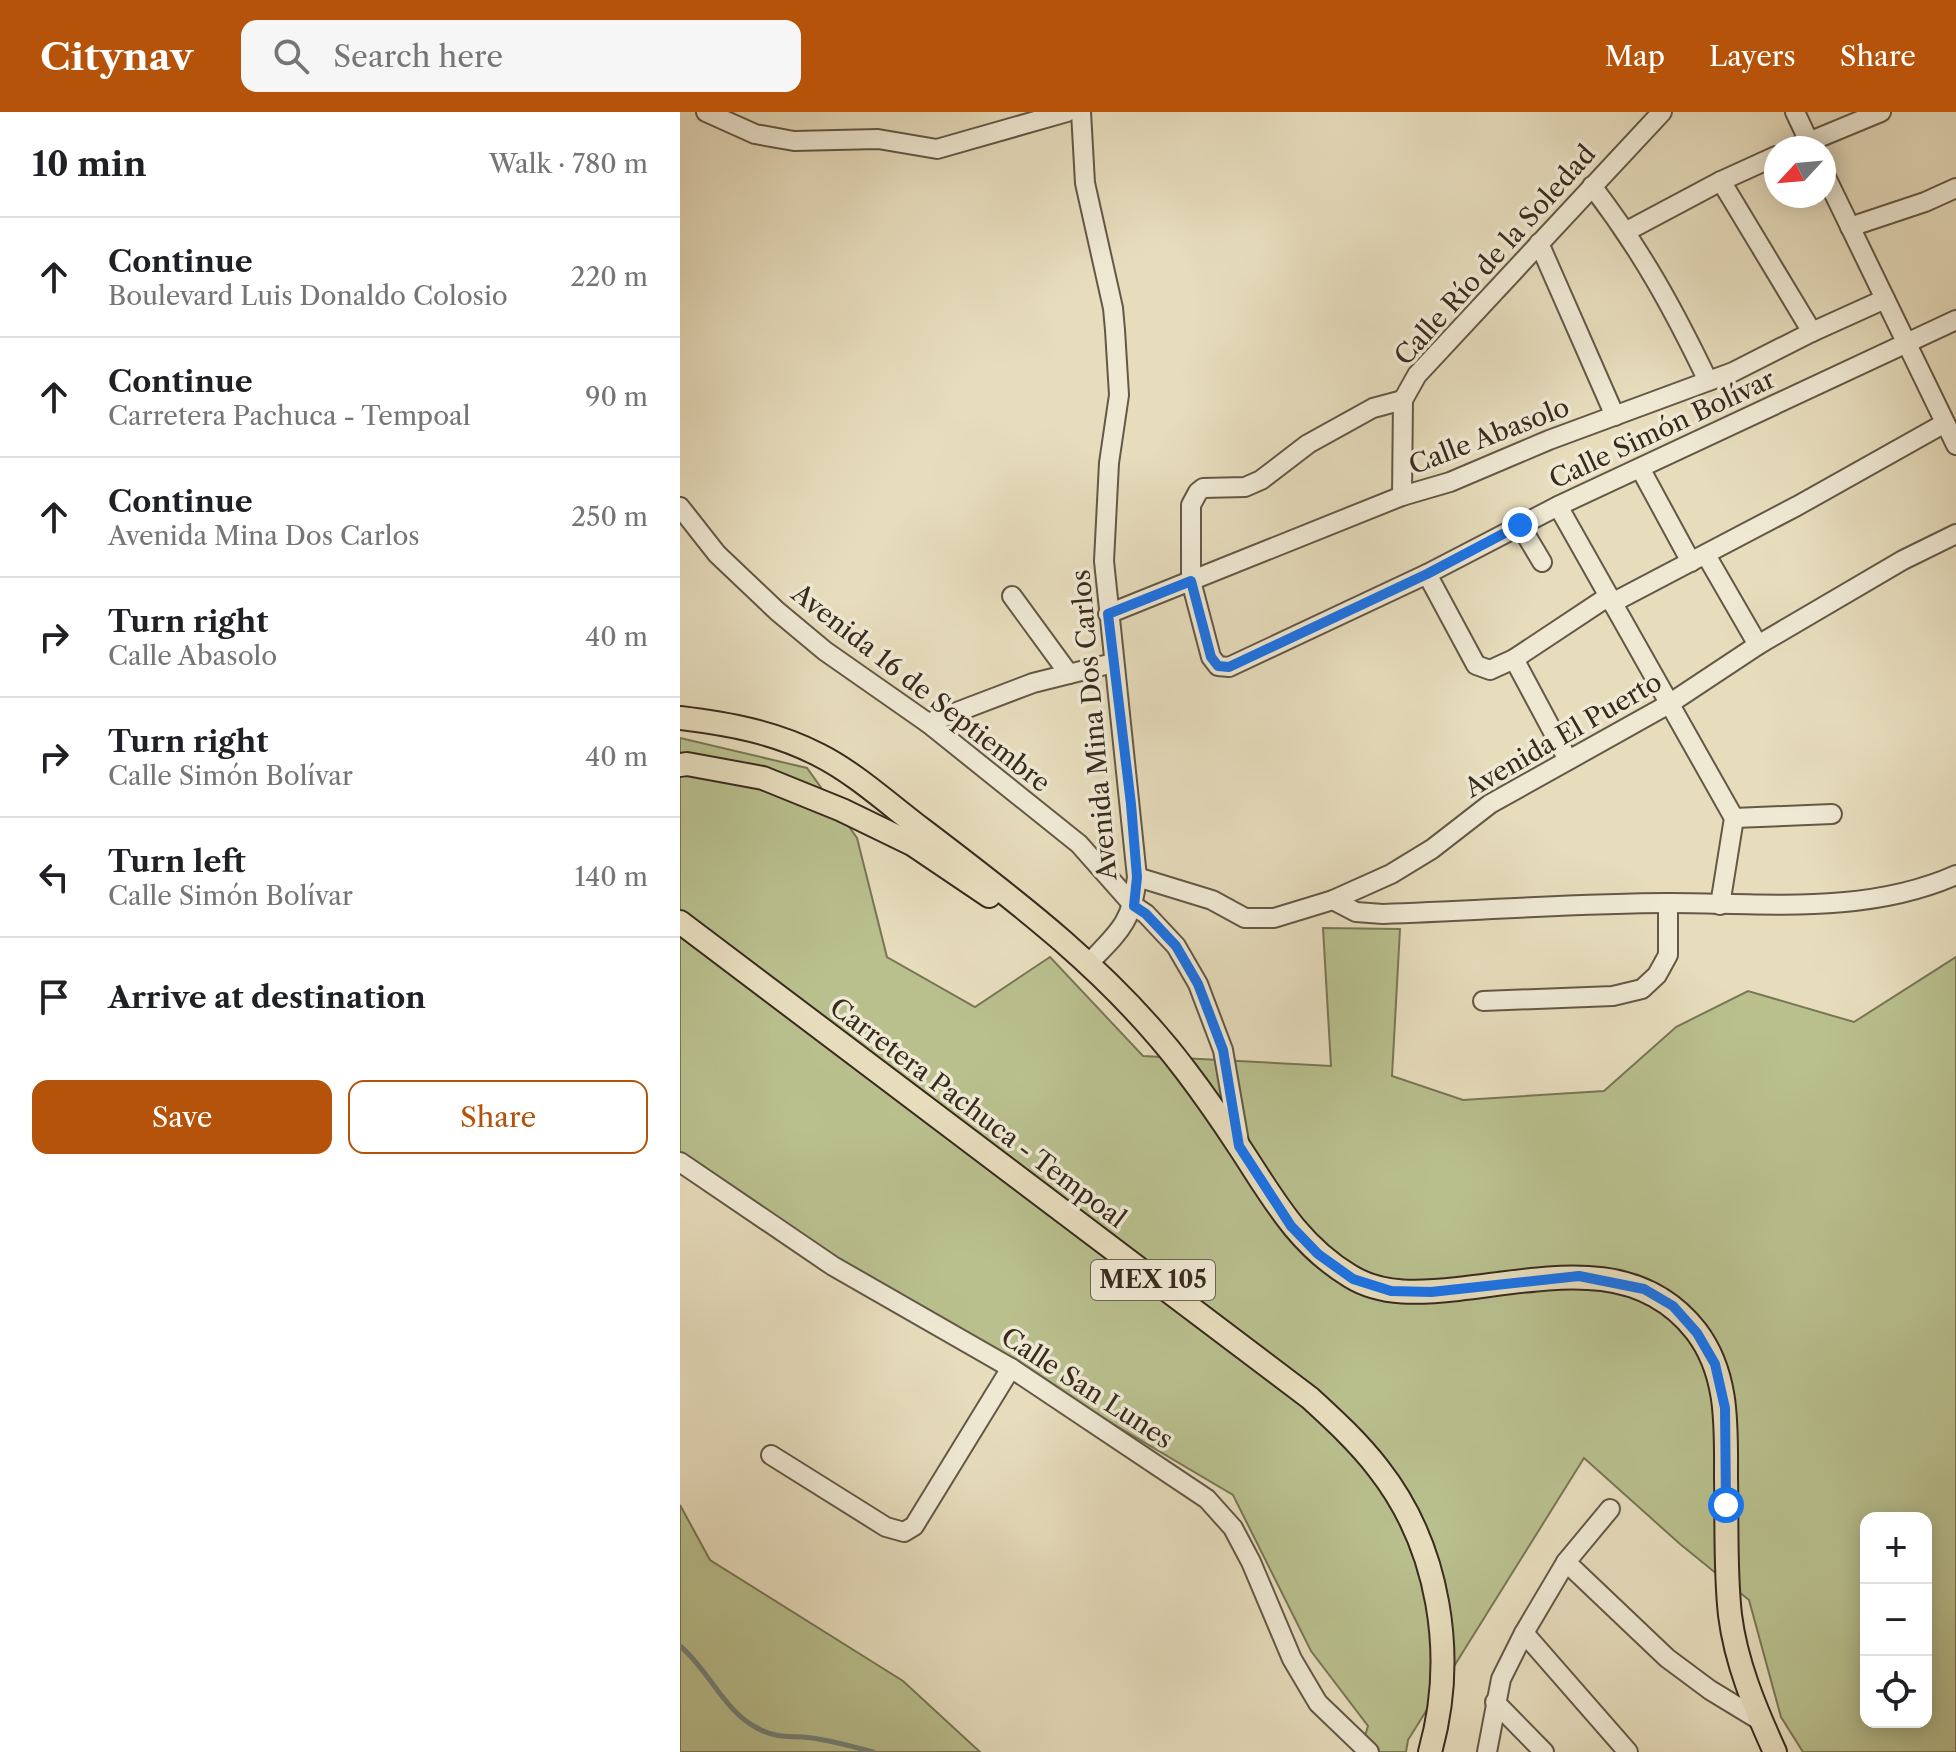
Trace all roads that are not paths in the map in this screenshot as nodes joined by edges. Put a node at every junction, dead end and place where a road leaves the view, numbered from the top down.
1 (706, 112) edge
2 (1067, 112) edge
3 (1081, 112) edge
4 (1662, 112) edge
5 (1795, 112) edge
6 (1881, 112) edge
7 (1860, 116) edge
8 (1802, 136) edge
9 (1823, 136) edge
10 (1764, 161) edge
11 (1721, 181) junction
12 (1592, 186) junction
13 (1956, 188) edge
14 (1836, 198) edge
15 (1850, 227) junction
16 (1627, 231) junction
17 (1539, 243) junction
18 (1885, 299) junction
19 (1956, 320) edge
20 (1812, 332) junction
21 (1907, 344) junction
22 (1708, 381) junction
23 (1403, 400) junction
24 (1615, 416) junction
25 (1945, 423) junction
26 (1956, 445) edge
27 (1640, 468) junction
28 (1402, 496) junction
29 (1558, 506) junction
30 (680, 507) edge
31 (1520, 525) junction
32 (1956, 534) edge
33 (1698, 559) junction
34 (1542, 562) dead end
35 (1427, 574) junction
36 (1191, 581) junction
37 (1012, 596) dead end
38 (1610, 600) junction
39 (1108, 614) junction
40 (1758, 645) junction
41 (1514, 659) junction
42 (1113, 663) junction
43 (1069, 674) junction
44 (1669, 704) junction
45 (680, 718) edge
46 (928, 723) junction
47 (1568, 760) junction
48 (680, 765) edge
49 (1832, 814) dead end
50 (1734, 818) junction
51 (1956, 875) edge
52 (1137, 877) junction
53 (1333, 900) junction
54 (1668, 903) junction
55 (1720, 905) junction
56 (1134, 906) junction
57 (1031, 912) junction
58 (680, 922) edge
59 (1088, 964) junction
60 (1483, 1001) dead end
61 (1239, 1146) junction
62 (680, 1162) edge
63 (1011, 1368) junction
64 (771, 1455) dead end
65 (1610, 1509) dead end
66 (1566, 1562) junction
67 (1524, 1633) junction
68 (1495, 1702) junction
69 (1761, 1721) junction
70 (1369, 1752) edge
71 (1430, 1752) edge
72 (1487, 1752) edge
73 (1544, 1752) edge
74 (1628, 1752) edge
75 (1775, 1752) edge

1 - 2 street
3 - 39 street, Avenida Mina Dos Carlos
4 - 12 street, Calle Río de la Soledad
5 - 8 street
6 - 7 street
7 - 9 street
10 - 11 street
11 - 16 street
11 - 20 street
12 - 16 street
12 - 17 street, Calle Río de la Soledad
13 - 15 street
14 - 15 street
15 - 18 street
16 - 22 street
17 - 23 street, Calle Río de la Soledad
17 - 24 street
18 - 20 street, Calle Abasolo
18 - 21 street
19 - 21 street, Calle Simón Bolívar
20 - 22 street, Calle Abasolo
21 - 25 street
21 - 27 street, Calle Simón Bolívar
22 - 24 street, Calle Abasolo
23 - 28 street
23 - 36 street
24 - 28 street, Calle Abasolo
25 - 26 street
25 - 33 street
27 - 29 street, Calle Simón Bolívar
27 - 33 street
28 - 36 street, Calle Abasolo
29 - 31 street, Calle Simón Bolívar
29 - 38 street
30 - 46 street, Avenida 16 de Septiembre
31 - 34 street
31 - 35 street, Calle Simón Bolívar
32 - 40 street, Avenida El Puerto
33 - 38 street
33 - 40 street
35 - 36 street, Calle Simón Bolívar
35 - 41 street
36 - 39 street, Calle Abasolo
37 - 43 street
38 - 41 street
38 - 44 street
39 - 42 street, Avenida Mina Dos Carlos
40 - 44 street, Avenida El Puerto
41 - 47 street
42 - 43 street
42 - 52 street, Avenida Mina Dos Carlos
43 - 46 street
44 - 47 street, Avenida El Puerto
44 - 50 street
45 - 57 main road
46 - 56 street, Avenida 16 de Septiembre
47 - 53 street, Avenida El Puerto
48 - 57 main road
49 - 50 street
50 - 55 street
51 - 55 street
52 - 53 street, Avenida El Puerto
52 - 56 street, Avenida Mina Dos Carlos
53 - 54 street
54 - 55 street
54 - 60 street
56 - 59 street, Avenida Mina Dos Carlos
56 - 61 street, Avenida Mina Dos Carlos
57 - 59 main road
58 - 71 main road, Carretera Pachuca - Tempoal / MEX 105
59 - 61 main road
61 - 69 main road
62 - 63 street, Calle San Lunes
63 - 64 street
63 - 70 street, Calle San Lunes
65 - 66 street
66 - 67 street
66 - 69 street
67 - 68 street
67 - 74 street
68 - 72 street
68 - 73 street
69 - 75 main road

